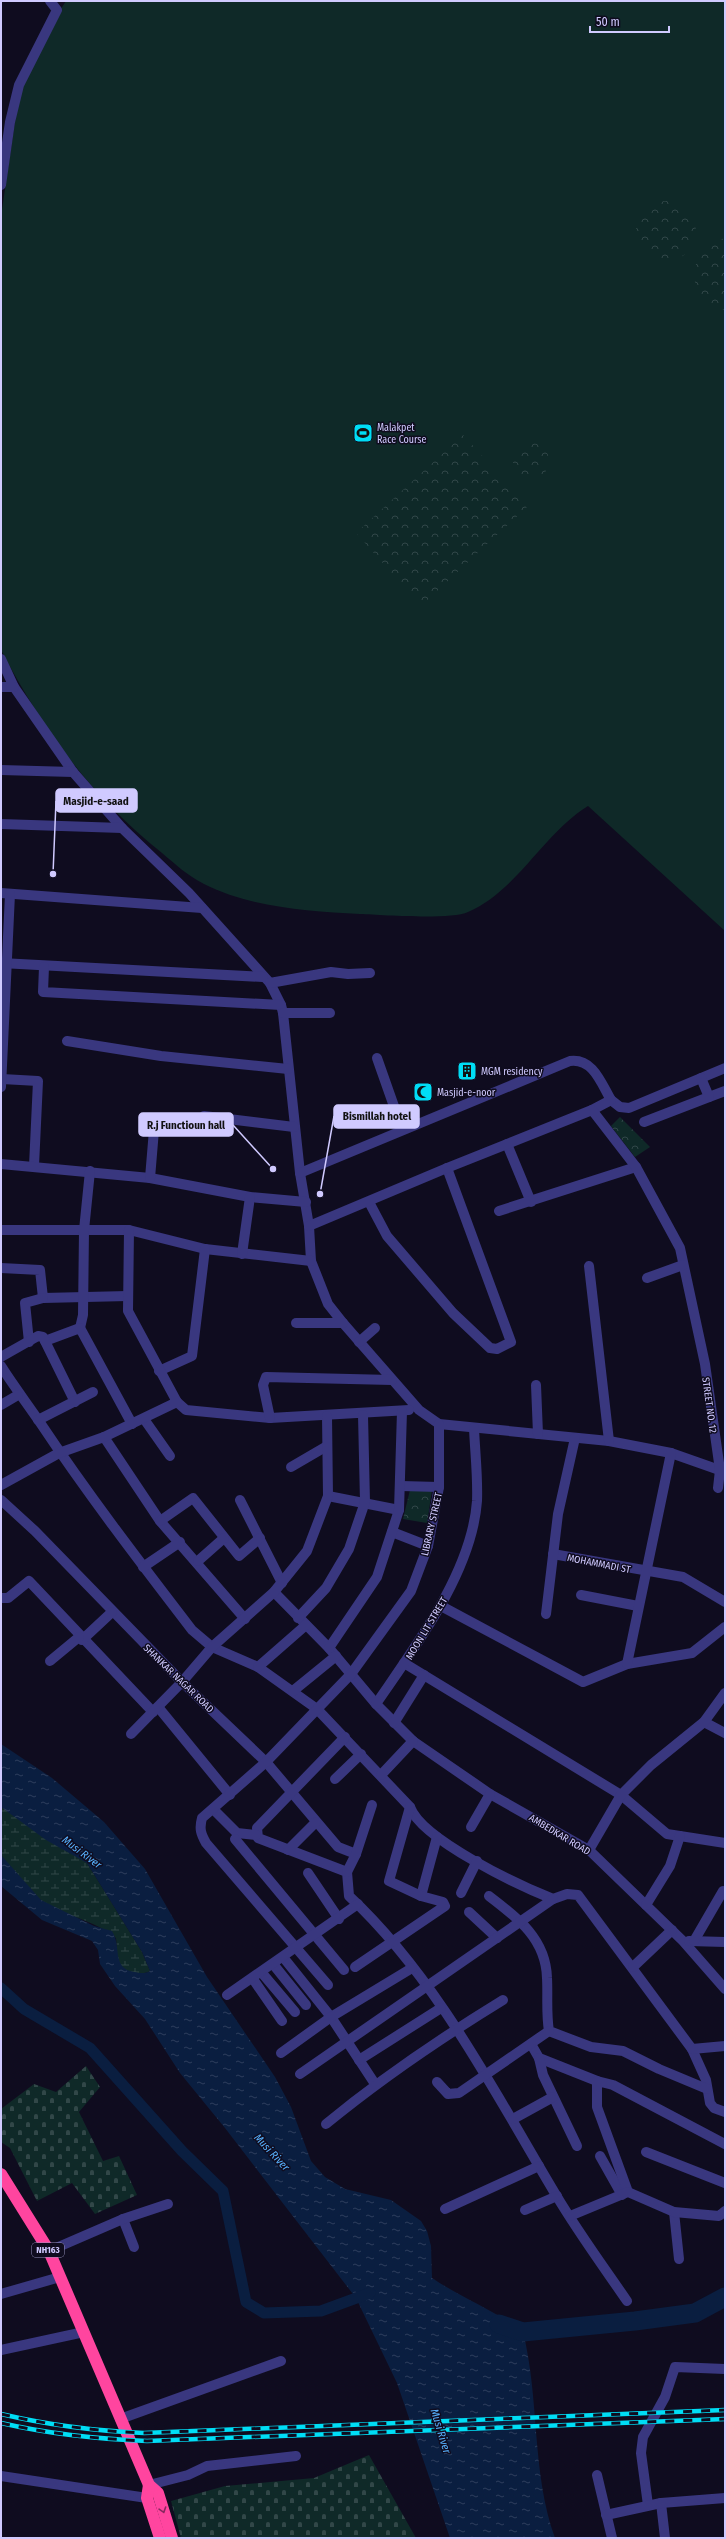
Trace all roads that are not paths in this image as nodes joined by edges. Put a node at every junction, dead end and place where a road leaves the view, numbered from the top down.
1 (50, 1) edge
2 (1, 185) edge
3 (1, 659) edge
4 (1, 687) edge
5 (14, 687) junction
6 (1, 770) edge
7 (73, 772) junction
8 (1, 824) edge
9 (122, 828) junction
10 (6, 894) edge
11 (202, 908) junction
12 (4, 963) edge
13 (44, 967) junction
14 (370, 973) dead end
15 (267, 980) junction
16 (282, 1009) junction
17 (330, 1013) dead end
18 (2, 1038) edge
19 (67, 1041) dead end
20 (377, 1058) dead end
21 (725, 1068) edge
22 (288, 1069) junction
23 (701, 1078) junction
24 (1, 1083) edge
25 (725, 1091) edge
26 (709, 1097) junction
27 (611, 1100) junction
28 (592, 1110) junction
29 (204, 1116) dead end
30 (155, 1118) dead end
31 (644, 1122) dead end
32 (294, 1128) junction
33 (402, 1129) junction
34 (508, 1144) junction
35 (1, 1164) edge
36 (34, 1166) junction
37 (636, 1167) junction
38 (447, 1168) junction
39 (90, 1171) junction
40 (300, 1173) junction
41 (150, 1178) junction
42 (250, 1197) junction
43 (306, 1202) junction
44 (369, 1202) junction
45 (531, 1202) junction
46 (499, 1211) dead end
47 (309, 1226) junction
48 (1, 1230) edge
49 (84, 1230) junction
50 (129, 1230) junction
51 (205, 1249) junction
52 (242, 1254) junction
53 (311, 1261) junction
54 (683, 1265) junction
55 (589, 1266) dead end
56 (1, 1268) edge
57 (647, 1278) dead end
58 (128, 1296) junction
59 (83, 1297) junction
60 (43, 1298) junction
61 (296, 1323) dead end
62 (343, 1323) junction
63 (80, 1328) junction
64 (375, 1328) dead end
65 (45, 1341) junction
66 (29, 1342) junction
67 (359, 1342) junction
68 (1, 1357) edge
69 (1, 1366) edge
70 (159, 1371) junction
71 (392, 1380) junction
72 (536, 1385) dead end
73 (93, 1392) dead end
74 (18, 1395) junction
75 (76, 1402) junction
76 (177, 1402) junction
77 (1, 1405) edge
78 (419, 1410) junction
79 (402, 1411) junction
80 (363, 1415) junction
81 (326, 1416) junction
82 (270, 1418) junction
83 (144, 1419) junction
84 (38, 1420) junction
85 (132, 1424) junction
86 (439, 1424) junction
87 (474, 1428) junction
88 (538, 1434) junction
89 (104, 1437) junction
90 (575, 1438) junction
91 (609, 1441) junction
92 (327, 1446) junction
93 (59, 1453) junction
94 (671, 1453) junction
95 (170, 1456) dead end
96 (291, 1467) dead end
97 (722, 1471) edge
98 (1, 1485) edge
99 (401, 1486) junction
100 (721, 1486) edge
101 (439, 1487) junction
102 (328, 1496) junction
103 (1, 1500) edge
104 (240, 1500) dead end
105 (364, 1502) junction
106 (399, 1510) junction
107 (160, 1521) junction
108 (392, 1532) junction
109 (224, 1538) junction
110 (260, 1538) junction
111 (180, 1542) junction
112 (428, 1546) junction
113 (553, 1554) junction
114 (198, 1561) junction
115 (143, 1567) junction
116 (645, 1572) junction
117 (282, 1583) junction
118 (274, 1592) junction
119 (581, 1595) dead end
120 (1, 1598) edge
121 (725, 1602) edge
122 (441, 1606) junction
123 (638, 1606) junction
124 (112, 1612) junction
125 (546, 1614) dead end
126 (245, 1619) junction
127 (302, 1622) junction
128 (725, 1627) edge
129 (80, 1638) junction
130 (212, 1647) junction
131 (329, 1648) junction
132 (336, 1656) junction
133 (50, 1661) dead end
134 (404, 1663) junction
135 (626, 1664) junction
136 (258, 1666) junction
137 (351, 1674) junction
138 (424, 1676) junction
139 (182, 1682) junction
140 (294, 1691) junction
141 (725, 1693) edge
142 (376, 1704) junction
143 (317, 1709) junction
144 (155, 1710) junction
145 (704, 1722) junction
146 (394, 1723) junction
147 (725, 1733) edge
148 (131, 1734) dead end
149 (345, 1737) junction
150 (413, 1741) junction
151 (361, 1754) junction
152 (266, 1762) junction
153 (381, 1775) junction
154 (335, 1779) dead end
155 (490, 1794) junction
156 (230, 1795) junction
157 (291, 1795) junction
158 (621, 1795) junction
159 (372, 1805) dead end
160 (410, 1807) junction
161 (213, 1809) junction
162 (316, 1822) junction
163 (471, 1827) dead end
164 (256, 1835) junction
165 (680, 1836) junction
166 (437, 1837) junction
167 (235, 1838) dead end
168 (725, 1843) edge
169 (288, 1850) junction
170 (589, 1850) junction
171 (356, 1854) junction
172 (477, 1861) junction
173 (347, 1872) junction
174 (308, 1873) dead end
175 (722, 1890) dead end
176 (462, 1894) dead end
177 (421, 1896) junction
178 (489, 1896) dead end
179 (554, 1899) junction
180 (358, 1904) junction
181 (646, 1905) junction
182 (469, 1912) dead end
183 (339, 1919) junction
184 (522, 1921) junction
185 (672, 1930) junction
186 (315, 1936) junction
187 (497, 1938) junction
188 (394, 1941) junction
189 (683, 1941) junction
190 (694, 1941) junction
191 (725, 1942) edge
192 (294, 1949) junction
193 (283, 1957) junction
194 (273, 1964) junction
195 (355, 1966) dead end
196 (633, 1967) junction
197 (412, 1968) junction
198 (344, 1970) dead end
199 (262, 1973) junction
200 (253, 1979) junction
201 (328, 1985) dead end
202 (425, 1986) junction
203 (725, 1989) edge
204 (227, 1995) dead end
205 (316, 1998) junction
206 (503, 2000) dead end
207 (306, 2005) junction
208 (441, 2008) junction
209 (295, 2012) junction
210 (331, 2017) junction
211 (456, 2028) junction
212 (549, 2031) junction
213 (346, 2041) junction
214 (531, 2044) junction
215 (725, 2046) edge
216 (692, 2049) junction
217 (281, 2053) dead end
218 (539, 2058) junction
219 (359, 2060) junction
220 (300, 2074) dead end
221 (485, 2075) junction
222 (597, 2081) junction
223 (437, 2082) dead end
224 (375, 2084) junction
225 (707, 2089) junction
226 (553, 2096) junction
227 (725, 2112) edge
228 (513, 2119) junction
229 (326, 2124) dead end
230 (725, 2144) edge
231 (577, 2146) dead end
232 (646, 2152) dead end
233 (600, 2156) dead end
234 (539, 2166) junction
235 (1, 2174) edge
236 (725, 2183) edge
237 (626, 2194) junction
238 (557, 2196) junction
239 (168, 2204) dead end
240 (445, 2209) dead end
241 (525, 2210) dead end
242 (725, 2211) edge
243 (674, 2212) junction
244 (570, 2216) junction
245 (123, 2220) junction
246 (134, 2247) dead end
247 (49, 2251) junction
248 (679, 2259) dead end
249 (60, 2277) junction
250 (1, 2294) edge
251 (627, 2301) dead end
252 (84, 2332) junction
253 (1, 2350) edge
254 (281, 2361) dead end
255 (725, 2369) edge
256 (120, 2418) junction
257 (296, 2456) dead end
258 (1, 2476) edge
259 (596, 2476) dead end
260 (149, 2485) junction
261 (147, 2498) junction
262 (725, 2498) edge
263 (661, 2503) junction
264 (648, 2505) junction
265 (606, 2515) junction
266 (160, 2538) edge
267 (172, 2538) edge
268 (612, 2538) edge
269 (665, 2538) edge

1 - 2 street
3 - 5 street
4 - 5 street
5 - 7 street
6 - 7 street
7 - 9 street
8 - 9 street
9 - 11 street
10 - 11 street
10 - 12 street
11 - 15 street
12 - 13 street
12 - 18 street
13 - 15 street
13 - 16 street
14 - 15 street
15 - 16 street
16 - 17 street
16 - 22 street
18 - 24 street
19 - 22 street
20 - 33 street
21 - 23 street
22 - 32 street
23 - 26 street
23 - 27 street
24 - 36 street
25 - 26 street
26 - 31 street
27 - 28 street
27 - 33 street
28 - 34 street
28 - 37 street, STREET NO. 12
29 - 32 street
30 - 41 street
32 - 40 street
33 - 40 street
34 - 38 street
34 - 45 street
35 - 36 street
36 - 39 street
37 - 45 street
37 - 54 street, STREET NO. 12
38 - 44 street
38 - 44 street
39 - 41 street
39 - 49 street
40 - 43 street
41 - 42 street
42 - 43 street
42 - 52 street
43 - 47 street
44 - 47 street
45 - 46 street
47 - 53 street
48 - 49 street
49 - 50 street
49 - 59 street
50 - 51 street
50 - 58 street
51 - 52 street
51 - 70 street
52 - 53 street
53 - 62 street
54 - 57 street
54 - 97 street, STREET NO. 12
55 - 91 street
56 - 60 street
58 - 59 street
58 - 70 street
59 - 60 street
59 - 63 street
60 - 66 street
61 - 62 street
62 - 67 street
63 - 65 street
63 - 85 street
64 - 67 street
65 - 66 street
65 - 75 street
66 - 68 street
67 - 71 street
69 - 74 street
70 - 76 street
71 - 78 street
71 - 82 street
72 - 88 street
73 - 75 street
74 - 77 street
74 - 84 street
75 - 84 street
76 - 82 street
76 - 83 street
78 - 79 street
78 - 86 street
79 - 80 street
79 - 99 street
80 - 81 street
80 - 105 street
81 - 82 street
81 - 92 street
83 - 85 street
83 - 95 street
84 - 93 street
85 - 89 street
86 - 87 street
86 - 101 street, LIBRARY STREET
87 - 88 street
87 - 122 street, MOON LIT STREET
88 - 90 street
89 - 93 street
89 - 107 street
90 - 91 street
90 - 113 street
91 - 94 street
92 - 96 street
92 - 102 street
93 - 98 street
93 - 115 street
94 - 97 street
94 - 116 street
97 - 100 street, STREET NO. 12
99 - 101 street
99 - 106 street
101 - 112 street, LIBRARY STREET
102 - 105 street
102 - 117 street
103 - 124 street, SHANKAR NAGAR ROAD
104 - 110 street
105 - 106 street
105 - 127 street
106 - 108 street
107 - 109 street
107 - 111 street
108 - 112 street
108 - 131 street
109 - 110 street
109 - 114 street
110 - 117 street
111 - 114 street
111 - 115 street
112 - 137 street, LIBRARY STREET
113 - 116 street, MOHAMMADI ST
113 - 125 street
114 - 126 street
115 - 130 street
116 - 121 street, MOHAMMADI ST
116 - 123 street
117 - 118 street
118 - 126 street
118 - 127 street, AMBEDKAR ROAD
119 - 123 street
120 - 129 street
122 - 134 street, MOON LIT STREET
122 - 135 street
123 - 135 street
124 - 129 street
124 - 139 street, SHANKAR NAGAR ROAD
126 - 130 street
127 - 131 street, AMBEDKAR ROAD
127 - 136 street
128 - 135 street
129 - 133 street
129 - 144 street
130 - 136 street
130 - 139 street
131 - 132 street, AMBEDKAR ROAD
132 - 137 street, AMBEDKAR ROAD
132 - 140 street
134 - 138 street
134 - 142 street, MOON LIT STREET
136 - 140 street
137 - 142 street, AMBEDKAR ROAD
137 - 143 street, LIBRARY STREET
138 - 146 street
138 - 158 street
139 - 144 street
139 - 152 street, SHANKAR NAGAR ROAD
140 - 143 street
141 - 145 street
142 - 146 street, AMBEDKAR ROAD
143 - 149 street
143 - 152 street, LIBRARY STREET
144 - 148 street
144 - 156 street
145 - 147 street
145 - 158 street
146 - 150 street, AMBEDKAR ROAD
149 - 151 street
149 - 157 street
150 - 153 street
150 - 155 street, AMBEDKAR ROAD
151 - 153 street
151 - 154 street
152 - 156 street, LIBRARY STREET
152 - 157 street, SHANKAR NAGAR ROAD
153 - 160 street
155 - 163 street
155 - 170 street, AMBEDKAR ROAD
156 - 161 street, LIBRARY STREET
157 - 162 street, SHANKAR NAGAR ROAD
157 - 164 street
158 - 165 street
158 - 170 street
159 - 171 street
160 - 166 street
160 - 177 street
161 - 164 street
161 - 192 street, LIBRARY STREET
162 - 169 street
162 - 171 street, SHANKAR NAGAR ROAD
164 - 169 street
165 - 168 street
165 - 181 street
166 - 172 street
166 - 177 street
167 - 186 street
169 - 173 street
170 - 181 street, AMBEDKAR ROAD
171 - 173 street
172 - 176 street
172 - 179 street
173 - 180 street
174 - 183 street
175 - 190 street
177 - 188 street
178 - 184 street
179 - 184 street
179 - 196 street
180 - 183 street
180 - 188 street
181 - 185 street, AMBEDKAR ROAD
182 - 187 street
183 - 186 street
184 - 187 street
184 - 212 street
185 - 189 street, AMBEDKAR ROAD
185 - 196 street
186 - 192 street
186 - 198 street
187 - 202 street
188 - 195 street
188 - 197 street
189 - 190 street
189 - 203 street, AMBEDKAR ROAD
190 - 191 street
192 - 193 street
192 - 201 street
193 - 194 street
193 - 205 street
194 - 199 street
194 - 207 street
196 - 216 street
197 - 202 street
197 - 210 street
199 - 200 street
199 - 209 street
200 - 204 street
200 - 209 street
202 - 208 street
202 - 213 street
205 - 207 street
205 - 210 street
206 - 211 street
207 - 209 street
208 - 211 street
208 - 219 street
210 - 213 street
210 - 217 street
211 - 221 street
211 - 224 street
212 - 214 street
212 - 225 street
213 - 219 street
213 - 220 street
214 - 218 street
214 - 221 street
215 - 216 street
216 - 225 street
218 - 222 street
218 - 226 street
219 - 224 street
221 - 223 street
221 - 228 street
222 - 230 street
222 - 237 street
224 - 229 street
225 - 227 street
226 - 228 street
226 - 231 street
228 - 234 street
232 - 236 street
233 - 237 street
234 - 238 street
234 - 240 street
235 - 247 highway, NH163
237 - 243 street
237 - 244 street
238 - 241 street
238 - 244 street
239 - 245 street
242 - 243 street
243 - 248 street
244 - 251 street
245 - 246 street
245 - 247 street
247 - 249 highway, NH163
249 - 250 street
249 - 252 highway, NH163
252 - 253 street
252 - 256 highway, NH163
254 - 256 street
255 - 264 street
256 - 260 highway, NH163
257 - 260 street
258 - 261 street
259 - 265 street
260 - 261 highway
260 -> 267 highway, NH163
261 - 266 highway
262 - 263 street
263 - 264 street
263 - 269 street
264 - 265 street
265 - 268 street

